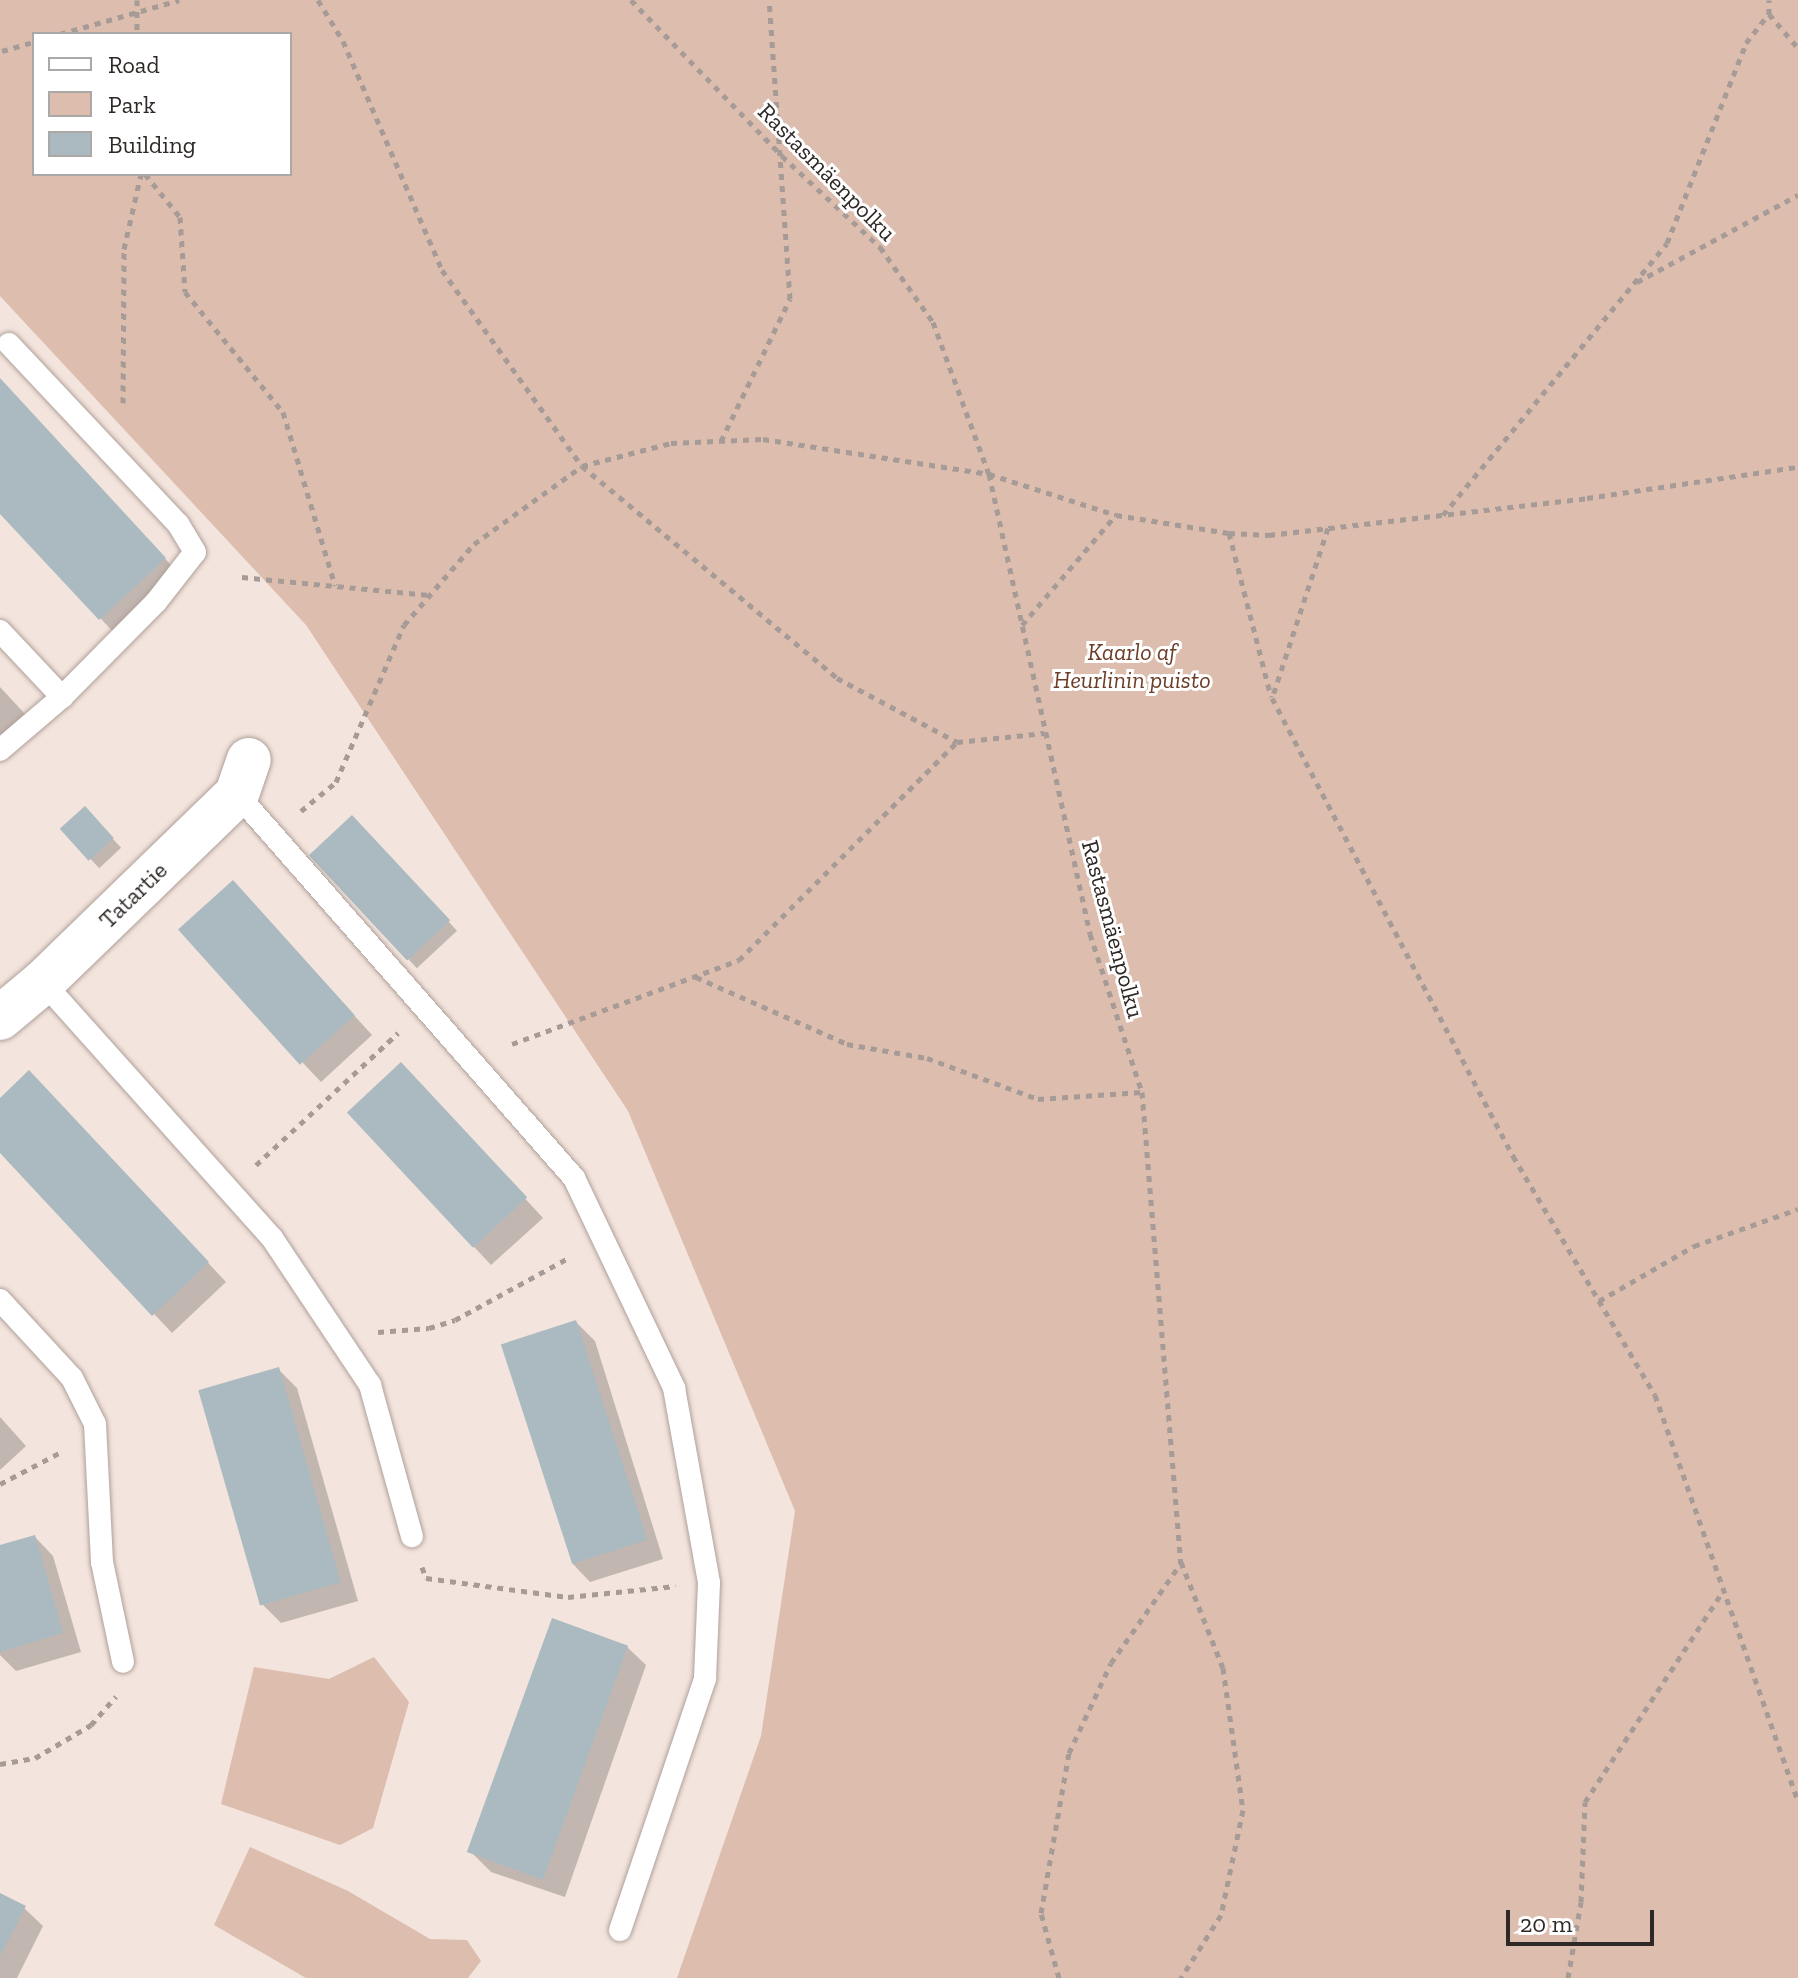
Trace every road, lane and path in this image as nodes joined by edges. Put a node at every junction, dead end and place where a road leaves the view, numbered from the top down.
1 (137, 0) edge
2 (179, 0) edge
3 (318, 0) edge
4 (631, 0) edge
5 (769, 0) edge
6 (1769, 0) edge
7 (139, 11) junction
8 (1769, 14) junction
9 (67, 32) edge
10 (137, 32) edge
11 (32, 43) edge
12 (1798, 48) edge
13 (2, 51) edge
14 (782, 156) junction
15 (142, 176) edge
16 (145, 176) edge
17 (1798, 195) edge
18 (1632, 285) junction
19 (9, 344) dead end
20 (123, 403) dead end
21 (721, 441) junction
22 (582, 466) junction
23 (1798, 467) edge
24 (989, 474) junction
25 (1116, 515) junction
26 (1443, 515) junction
27 (1328, 528) junction
28 (1229, 533) junction
29 (242, 577) dead end
30 (335, 585) junction
31 (430, 595) junction
32 (1022, 625) junction
33 (0, 631) edge
34 (62, 697) junction
35 (1272, 698) junction
36 (1045, 733) junction
37 (957, 742) junction
38 (0, 750) edge
39 (243, 777) joint
40 (273, 834) junction
41 (695, 976) junction
42 (43, 982) junction
43 (425, 1008) junction
44 (0, 1018) edge
45 (512, 1044) dead end
46 (1142, 1092) junction
47 (229, 1190) junction
48 (1798, 1209) edge
49 (603, 1239) junction
50 (0, 1300) edge
51 (1599, 1301) junction
52 (337, 1336) junction
53 (96, 1436) junction
54 (0, 1484) edge
55 (412, 1536) joint
56 (1181, 1562) junction
57 (709, 1583) junction
58 (1724, 1590) junction
59 (123, 1662) joint
60 (0, 1764) edge
61 (1798, 1801) edge
62 (620, 1930) dead end
63 (1059, 1978) edge
64 (1181, 1978) edge
65 (1568, 1978) edge

1 - 7 path
2 - 7 path
3 - 22 path
4 - 14 path, Rastasmäenpolku
5 - 14 path
6 - 8 path
7 - 9 path
7 - 10 path
8 - 12 path
8 - 18 path
11 - 13 path
14 - 21 path
14 - 24 path, Rastasmäenpolku
15 - 20 path
16 - 30 path
17 - 18 path
18 - 26 path
19 - 34 lane
21 - 22 path
21 - 24 path
22 - 31 path
22 - 37 path
23 - 26 path
24 - 25 path
24 - 32 path, Rastasmäenpolku
25 - 28 path
25 - 32 path
26 - 27 path
27 - 28 path
27 - 35 path
28 - 35 path
29 - 30 path
30 - 31 path
31 - 40 path
32 - 36 path, Rastasmäenpolku
33 - 34 lane
34 - 38 lane
35 - 51 path
36 - 37 path
36 - 46 path, Rastasmäenpolku
37 - 41 path
39 - 40 lane
39 - 42 street, Tatartie
40 - 43 lane
41 - 45 path
41 - 46 path
42 - 44 street, Tatartie
42 - 47 lane
43 - 47 path
43 - 49 lane
46 - 56 path, Rastasmäenpolku
47 - 52 lane
48 - 51 path
49 - 52 path
49 - 57 lane
50 - 53 lane
51 - 58 path
52 - 55 lane
53 - 54 path
53 - 59 lane
55 - 57 path
56 - 63 path
56 - 64 path, Rastasmäenpolku
57 - 62 lane
58 - 61 path
58 - 65 path
59 - 60 path

